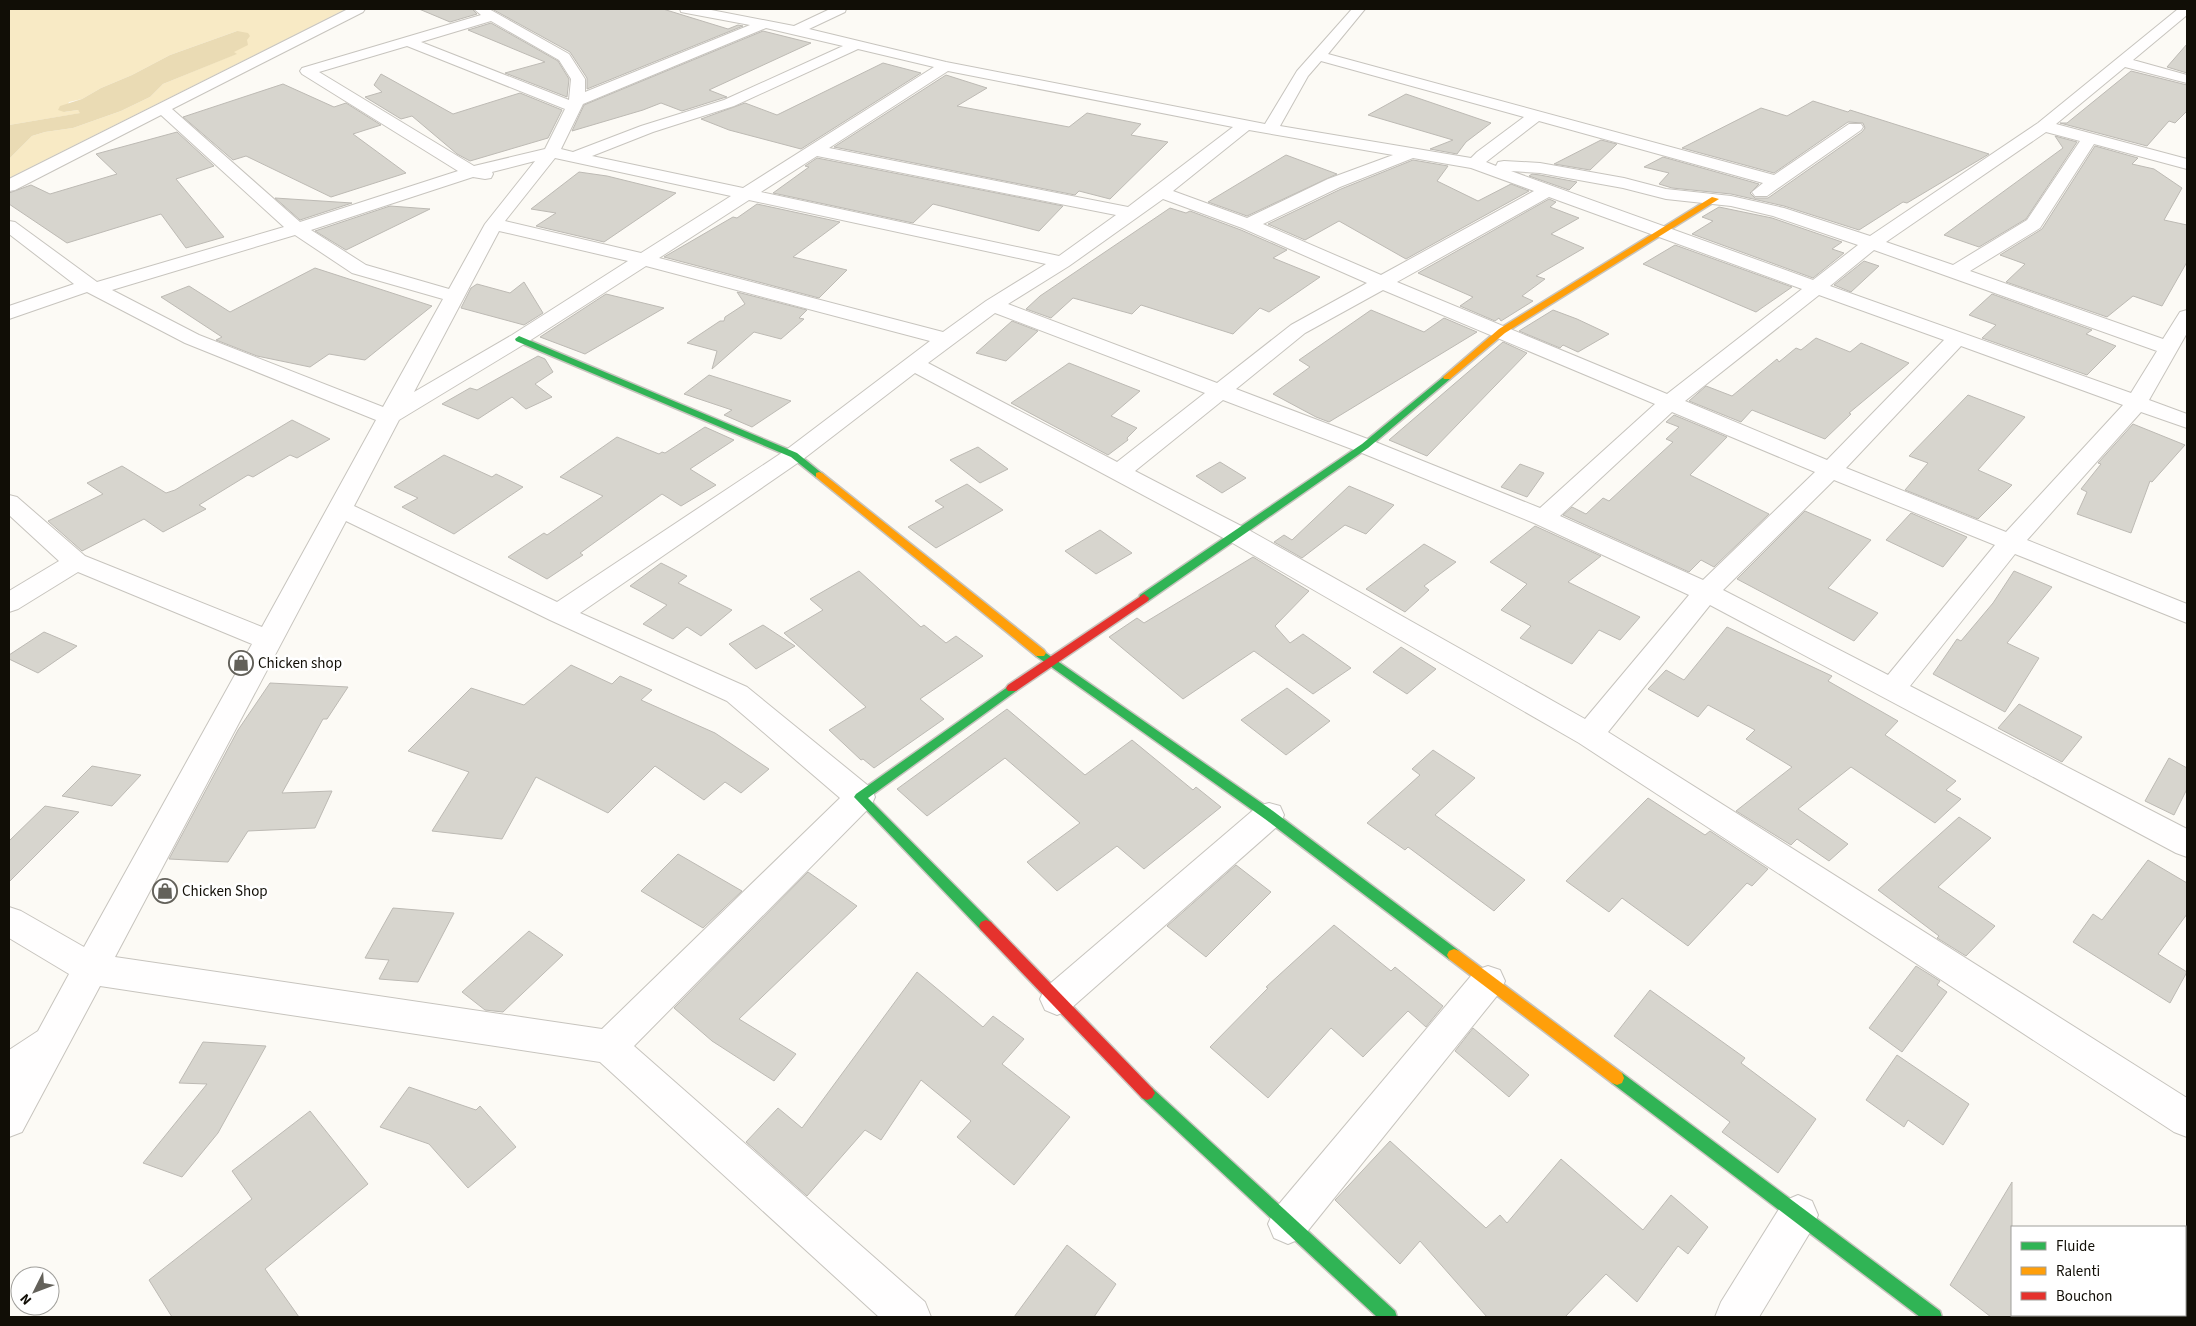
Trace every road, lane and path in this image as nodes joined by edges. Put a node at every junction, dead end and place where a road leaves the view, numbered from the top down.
1 (358, 9) edge
2 (686, 9) edge
3 (840, 9) edge
4 (1359, 9) edge
5 (2186, 9) edge
6 (486, 12) edge
7 (765, 24) junction
8 (796, 30) junction
9 (407, 41) junction
10 (856, 45) junction
11 (1318, 56) junction
12 (2124, 62) junction
13 (946, 66) junction
14 (2187, 79) edge
15 (575, 104) junction
16 (162, 108) junction
17 (1536, 116) junction
18 (1246, 125) junction
19 (2044, 126) junction
20 (1856, 127) dead end
21 (1270, 130) junction
22 (2090, 138) junction
23 (814, 150) junction
24 (551, 152) junction
25 (1411, 154) junction
26 (575, 157) junction
27 (1475, 164) junction
28 (2187, 164) edge
29 (472, 172) junction
30 (1776, 181) junction
31 (525, 184) junction
32 (9, 186) edge
33 (1547, 191) junction
34 (1161, 192) junction
35 (746, 194) junction
36 (1716, 199) junction
37 (1744, 204) junction
38 (1131, 213) junction
39 (494, 224) junction
40 (1248, 224) junction
41 (9, 226) edge
42 (297, 229) junction
43 (1662, 234) junction
44 (1872, 243) junction
45 (642, 259) junction
46 (1062, 262) junction
47 (1954, 274) junction
48 (1381, 282) junction
49 (91, 287) junction
50 (1816, 289) junction
51 (454, 296) junction
52 (993, 305) junction
53 (9, 314) edge
54 (2187, 316) edge
55 (1502, 332) junction
56 (519, 339) junction
57 (946, 339) junction
58 (1956, 339) junction
59 (2169, 348) junction
60 (913, 363) junction
61 (1219, 391) junction
62 (1670, 402) junction
63 (2136, 404) junction
64 (388, 417) junction
65 (2187, 421) edge
66 (1365, 446) junction
67 (794, 455) junction
68 (1831, 470) junction
69 (1119, 472) junction
70 (9, 502) edge
71 (338, 508) junction
72 (1543, 518) junction
73 (1238, 535) junction
74 (2011, 542) junction
75 (76, 562) junction
76 (1706, 592) junction
77 (9, 603) edge
78 (559, 614) junction
79 (2187, 614) edge
80 (268, 640) junction
81 (1050, 661) junction
82 (1892, 689) junction
83 (1588, 735) junction
84 (860, 798) junction
85 (1269, 815) junction
86 (2187, 844) edge
87 (9, 921) edge
88 (91, 969) junction
89 (1488, 980) junction
90 (1057, 998) junction
91 (50, 1041) junction
92 (609, 1047) junction
93 (9, 1071) edge
94 (9, 1119) edge
95 (2187, 1119) edge
96 (1798, 1215) junction
97 (1288, 1224) junction
98 (910, 1317) edge
99 (1389, 1317) edge
100 (1736, 1317) edge
101 (1934, 1317) edge

1 - 16 street
2 - 7 street
3 - 8 street
4 - 11 street
5 - 12 street
6 - 9 street
6 - 15 street
7 - 8 street
7 - 15 street
8 - 10 street
9 - 15 street
9 - 29 street
10 - 13 street
10 - 26 street
11 - 17 street
11 - 21 street
12 - 14 street
12 - 19 street
13 - 18 street
13 - 23 street
15 - 24 street
16 - 32 street
16 - 42 street
17 - 27 street
17 - 30 street
18 - 21 street
18 - 34 street
19 - 22 street
19 - 44 street
20 - 30 street
21 - 25 street
22 - 28 street
22 - 47 street
23 - 35 street
23 - 38 street
24 - 26 street
24 - 29 street
24 - 31 street
25 - 27 street
25 - 40 street
26 - 35 street
27 - 33 street
27 - 36 street
29 - 31 street
29 - 42 street
30 - 37 street
31 - 39 street
33 - 43 street
33 - 48 street
34 - 38 street
34 - 40 street
35 - 45 street
35 - 46 street
36 - 37 street
36 - 43 street
37 - 44 street
38 - 46 street
39 - 45 street
39 - 51 street
40 - 48 street
41 - 49 street
42 - 49 street
42 - 51 street
43 - 50 street
43 - 55 street
44 - 47 street
44 - 50 street
45 - 56 street
45 - 57 street
46 - 52 street
47 - 59 street
48 - 55 street
48 - 61 street
49 - 53 street
49 - 64 street
50 - 58 street
50 - 62 street
51 - 64 street
52 - 57 street
52 - 61 street
54 - 59 street
55 - 62 street
55 - 66 street
56 - 64 street
56 - 67 street
57 - 60 street
58 - 63 street
58 - 68 street
59 - 63 street
60 - 67 street
60 - 69 street
61 - 66 street
61 - 69 street
62 - 68 street
62 - 72 street
63 - 65 street
63 - 74 street
64 - 71 street
66 - 72 street
66 - 73 street
67 - 78 street
67 - 81 street
68 - 74 street
68 - 76 street
69 - 73 street
70 - 75 street
71 - 78 street
71 - 80 street
72 - 76 street
73 - 81 street
73 - 83 street
74 - 79 street
74 - 82 street
75 - 77 street
75 - 80 street
76 - 82 street
76 - 83 street
78 - 84 street
80 - 88 street
81 - 84 street
81 - 85 street
82 - 86 street
83 - 95 street
84 - 90 street
84 - 92 street
85 - 89 street
85 - 90 street
87 - 88 street
88 - 91 street
88 - 92 street
89 - 96 street
89 - 97 street
90 - 97 street
91 - 93 street
91 - 94 street
92 - 98 street
96 - 100 street
96 - 101 street
97 - 99 street

